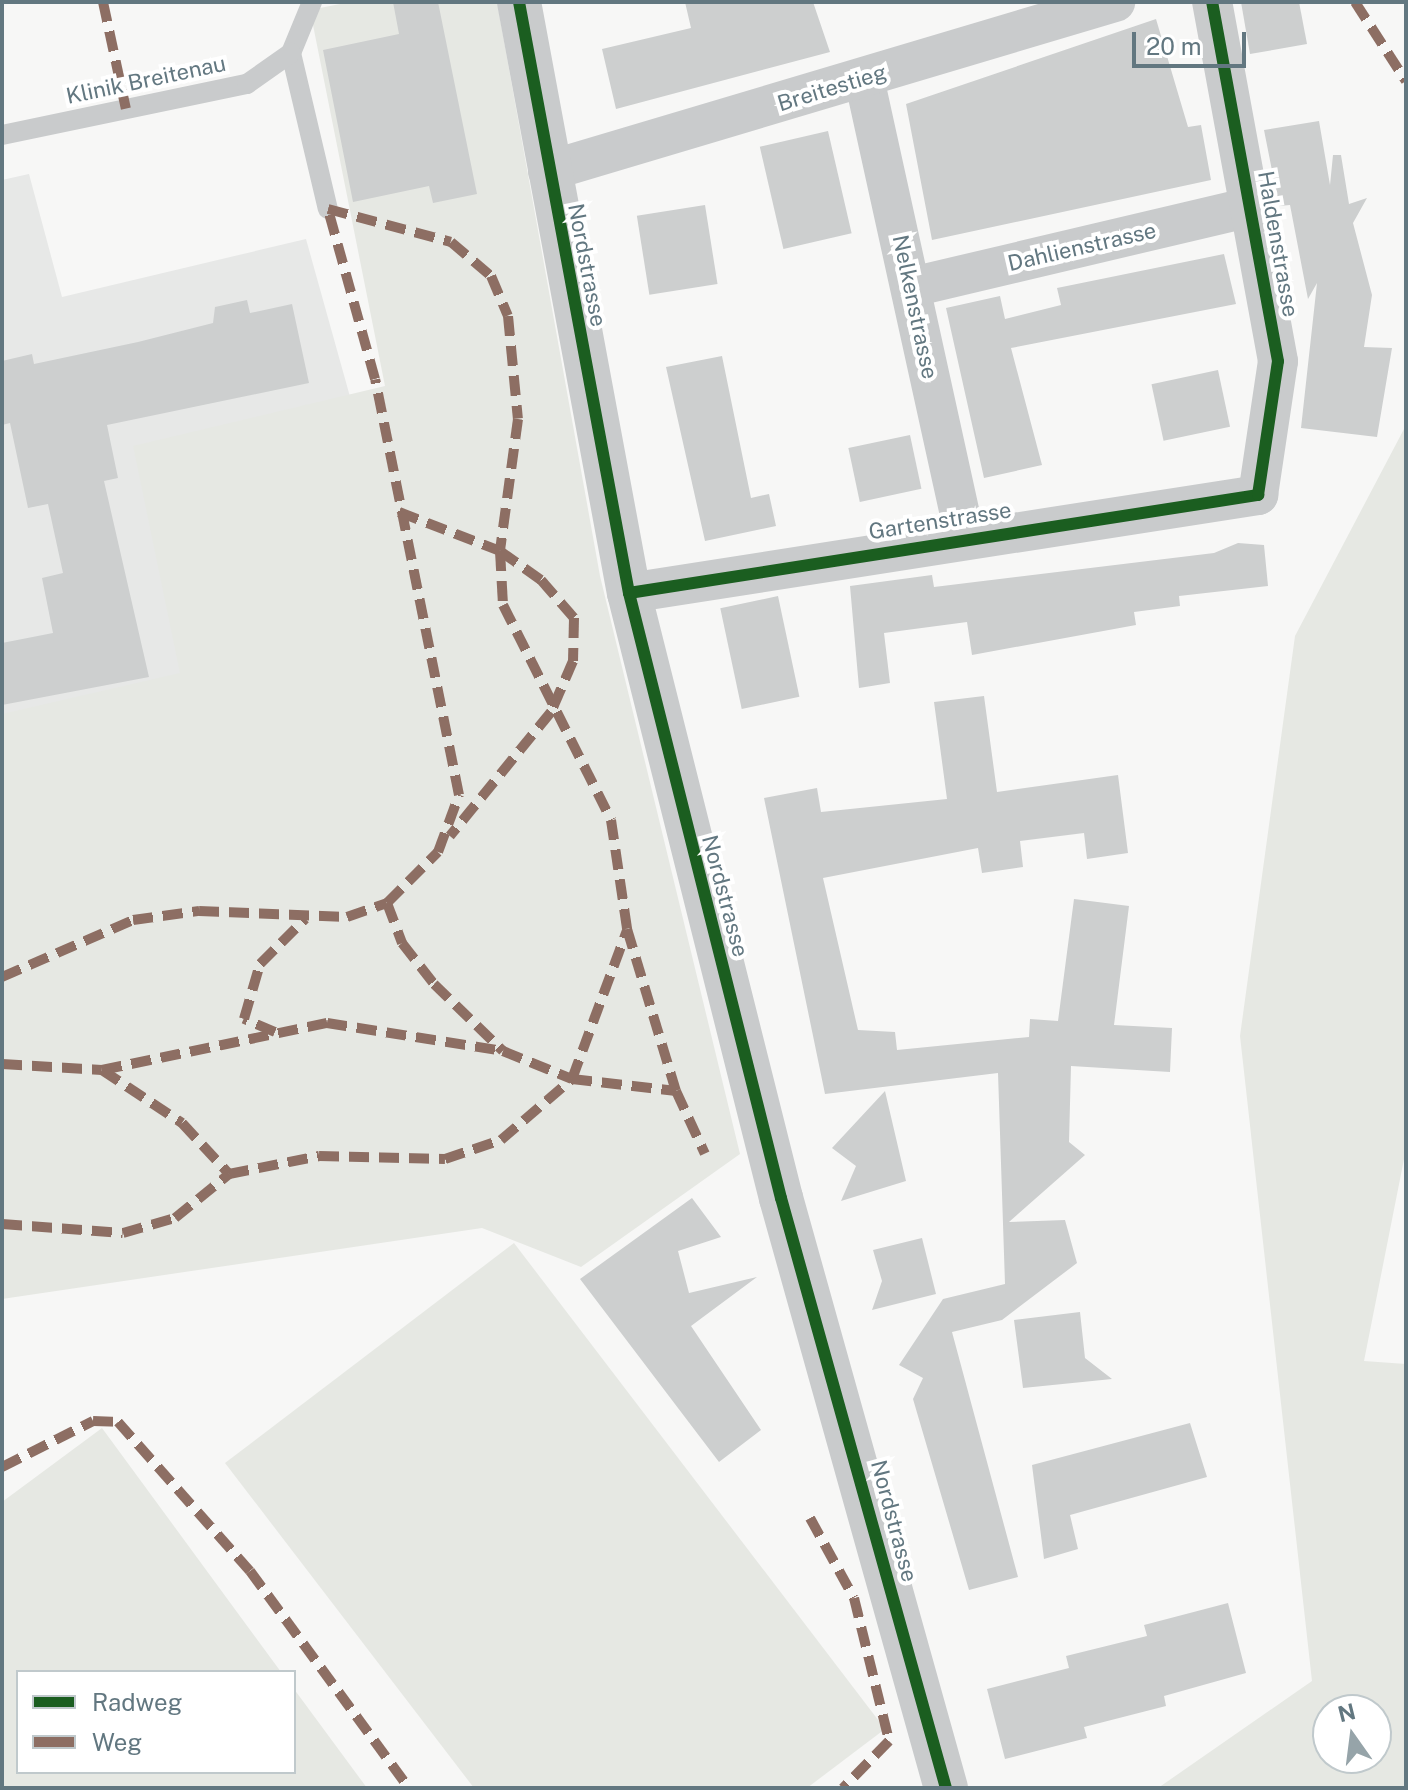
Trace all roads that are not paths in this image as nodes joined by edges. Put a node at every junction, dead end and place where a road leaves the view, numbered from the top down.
1 (312, 2) edge
2 (519, 2) edge
3 (1115, 2) edge
4 (1212, 2) edge
5 (291, 53) junction
6 (864, 78) junction
7 (2, 135) edge
8 (548, 171) junction
9 (1251, 207) junction
10 (328, 209) dead end
11 (912, 287) junction
12 (1258, 495) joint
13 (965, 536) junction
14 (629, 593) junction
15 (946, 1788) edge

1 - 5 lane
2 - 8 street, Nordstrasse
3 - 6 street, Breitestieg
4 - 9 street, Haldenstrasse
5 - 7 lane, Klinik Breitenau
5 - 10 lane
6 - 8 street, Breitestieg
6 - 11 street, Nelkenstrasse
8 - 14 street, Nordstrasse
9 - 11 street, Dahlienstrasse
9 - 12 street, Haldenstrasse
11 - 13 street, Nelkenstrasse
12 - 13 street, Gartenstrasse
13 - 14 street, Gartenstrasse
14 - 15 street, Nordstrasse

